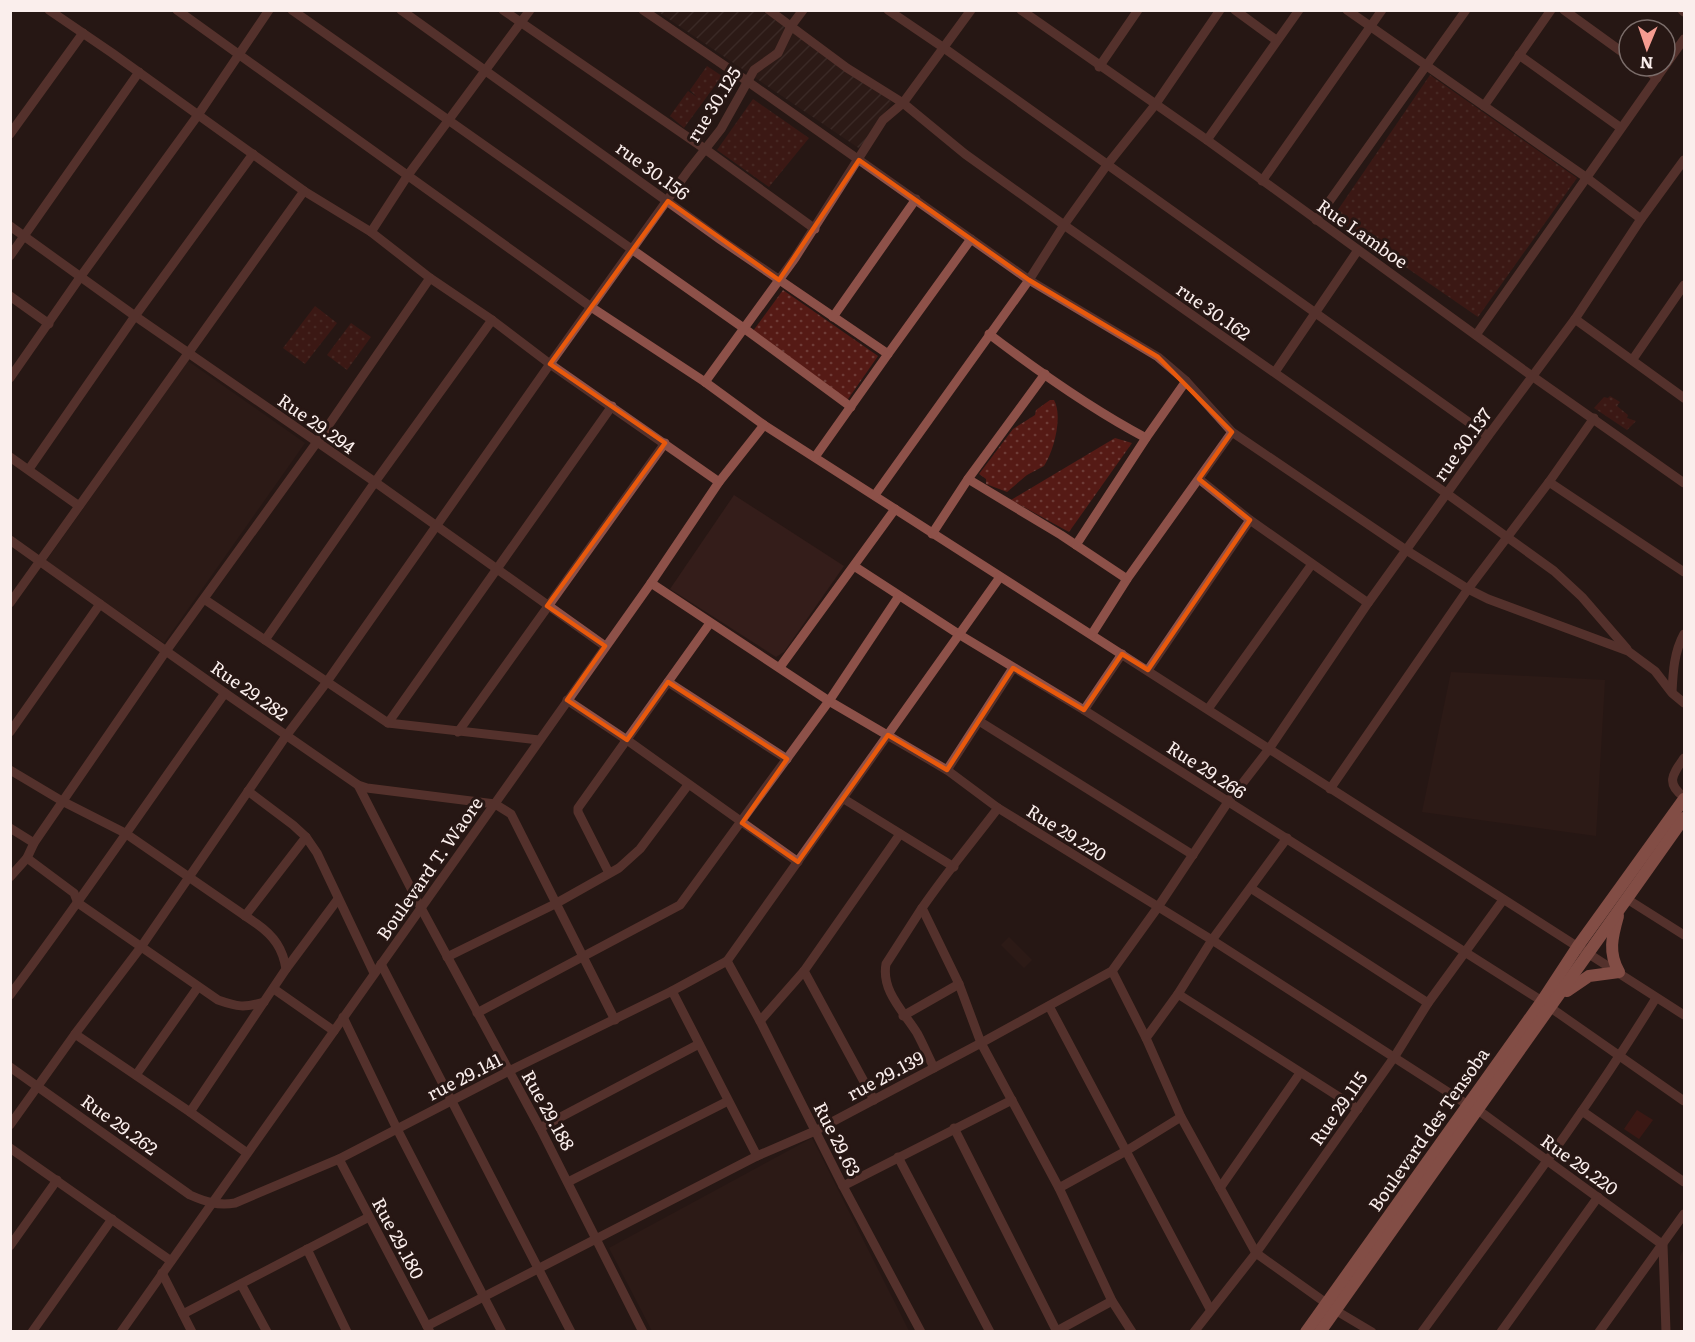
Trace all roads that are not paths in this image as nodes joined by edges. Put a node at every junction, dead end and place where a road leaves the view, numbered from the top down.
1 (50, 10) edge
2 (177, 10) edge
3 (269, 10) edge
4 (292, 10) edge
5 (401, 10) edge
6 (503, 10) edge
7 (530, 10) edge
8 (643, 10) edge
9 (770, 10) edge
10 (803, 10) edge
11 (888, 10) edge
12 (971, 10) edge
13 (1021, 10) edge
14 (1138, 10) edge
15 (1220, 10) edge
16 (1235, 10) edge
17 (1299, 10) edge
18 (1347, 10) edge
19 (1382, 10) edge
20 (1466, 10) edge
21 (1551, 10) edge
22 (1564, 10) edge
23 (521, 23) junction
24 (791, 26) junction
25 (1370, 27) junction
26 (83, 33) junction
27 (1276, 40) junction
28 (944, 48) junction
29 (1617, 48) edge
30 (238, 54) junction
31 (1519, 55) junction
32 (1426, 65) junction
33 (1100, 67) junction
34 (486, 70) junction
35 (139, 72) junction
36 (1657, 78) edge
37 (747, 81) junction
38 (903, 103) junction
39 (1155, 105) junction
40 (1484, 106) junction
41 (198, 115) junction
42 (449, 120) junction
43 (1621, 128) junction
44 (10, 134) edge
45 (1207, 140) junction
46 (705, 149) junction
47 (253, 154) junction
48 (859, 160) junction
49 (1684, 160) edge
50 (1107, 165) junction
51 (408, 176) junction
52 (1587, 178) junction
53 (1262, 181) junction
54 (304, 190) junction
55 (916, 200) junction
56 (668, 201) junction
57 (1641, 219) junction
58 (1316, 220) junction
59 (1064, 225) junction
60 (10, 226) edge
61 (815, 229) junction
62 (371, 231) junction
63 (25, 236) junction
64 (971, 239) junction
65 (1358, 250) junction
66 (632, 251) junction
67 (10, 256) edge
68 (81, 276) junction
69 (430, 278) junction
70 (779, 280) junction
71 (1029, 280) junction
72 (1684, 285) edge
73 (10, 296) edge
74 (591, 307) junction
75 (1316, 312) junction
76 (135, 316) junction
77 (833, 316) junction
78 (1575, 319) junction
79 (492, 320) junction
80 (49, 324) junction
81 (745, 329) junction
82 (989, 334) junction
83 (1476, 334) junction
84 (189, 354) junction
85 (888, 354) junction
86 (1633, 359) junction
87 (550, 364) junction
88 (1275, 372) junction
89 (1045, 374) junction
90 (1532, 376) junction
91 (10, 378) edge
92 (1186, 381) junction
93 (705, 382) junction
94 (1684, 396) edge
95 (612, 406) junction
96 (850, 407) junction
97 (1594, 418) junction
98 (764, 425) junction
99 (1232, 432) junction
100 (1488, 436) junction
101 (1146, 438) junction
102 (317, 442) junction
103 (665, 443) junction
104 (815, 457) junction
105 (10, 458) edge
106 (28, 470) junction
107 (1199, 479) junction
108 (968, 480) junction
109 (375, 482) junction
110 (719, 482) junction
111 (1549, 482) junction
112 (1684, 483) edge
113 (1446, 493) junction
114 (875, 495) junction
115 (79, 506) junction
116 (895, 509) junction
117 (1250, 520) junction
118 (436, 526) junction
119 (932, 534) junction
120 (1506, 537) junction
121 (10, 540) edge
122 (1076, 545) junction
123 (1406, 550) junction
124 (40, 561) junction
125 (1312, 564) junction
126 (854, 566) junction
127 (496, 569) junction
128 (1684, 573) edge
129 (1000, 577) junction
130 (1127, 579) junction
131 (651, 584) junction
132 (1468, 589) junction
133 (899, 596) junction
134 (204, 599) junction
135 (10, 603) edge
136 (1368, 603) junction
137 (100, 604) junction
138 (547, 606) junction
139 (710, 623) junction
140 (1092, 634) junction
141 (960, 635) junction
142 (1683, 635) edge
143 (265, 640) junction
144 (605, 646) junction
145 (166, 651) junction
146 (1628, 651) junction
147 (1122, 654) junction
148 (780, 667) junction
149 (1013, 668) junction
150 (1148, 670) junction
151 (668, 682) junction
152 (326, 683) junction
153 (225, 693) junction
154 (1672, 693) junction
155 (567, 700) junction
156 (829, 701) junction
157 (1684, 703) edge
158 (1208, 709) junction
159 (1084, 710) junction
160 (979, 721) junction
161 (388, 723) junction
162 (10, 732) edge
163 (458, 732) junction
164 (888, 735) junction
165 (286, 736) junction
166 (539, 740) junction
167 (627, 740) junction
168 (1269, 749) junction
169 (1684, 758) edge
170 (787, 759) junction
171 (10, 770) edge
172 (947, 770) junction
173 (358, 785) junction
174 (688, 785) junction
175 (1330, 789) junction
176 (248, 791) junction
177 (1684, 798) edge
178 (844, 799) junction
179 (62, 801) junction
180 (1228, 802) junction
181 (495, 804) junction
182 (998, 808) junction
183 (1684, 818) edge
184 (742, 823) junction
185 (10, 828) edge
186 (125, 833) junction
187 (900, 834) junction
188 (306, 837) junction
189 (1287, 838) junction
190 (34, 843) junction
191 (1193, 855) junction
192 (27, 858) junction
193 (798, 862) junction
194 (954, 867) junction
195 (609, 873) junction
196 (189, 876) junction
197 (10, 877) edge
198 (1252, 889) junction
199 (338, 899) junction
200 (1503, 900) junction
201 (78, 903) junction
202 (555, 904) junction
203 (1623, 904) junction
204 (1158, 907) junction
205 (421, 908) junction
206 (922, 908) junction
207 (245, 916) junction
208 (1684, 935) edge
209 (1212, 940) junction
210 (1578, 946) junction
211 (141, 947) junction
212 (1467, 952) junction
213 (1589, 953) junction
214 (447, 957) junction
215 (582, 958) junction
216 (727, 961) junction
217 (381, 964) junction
218 (286, 969) junction
219 (804, 971) junction
220 (1112, 971) junction
221 (1619, 972) junction
222 (374, 973) junction
223 (959, 984) junction
224 (198, 987) junction
225 (274, 988) junction
226 (672, 991) junction
227 (1178, 994) junction
228 (1561, 994) junction
229 (10, 995) edge
230 (1656, 998) junction
231 (264, 1002) junction
232 (1428, 1003) junction
233 (1546, 1004) junction
234 (1049, 1006) junction
235 (477, 1013) junction
236 (1684, 1015) edge
237 (903, 1016) junction
238 (343, 1017) junction
239 (615, 1020) junction
240 (760, 1021) junction
241 (334, 1031) junction
242 (75, 1034) junction
243 (1146, 1038) junction
244 (981, 1043) junction
245 (699, 1044) junction
246 (1395, 1056) junction
247 (1620, 1056) junction
248 (10, 1067) edge
249 (934, 1068) junction
250 (509, 1071) junction
251 (1300, 1073) junction
252 (136, 1075) junction
253 (38, 1086) junction
254 (874, 1100) junction
255 (1012, 1100) junction
256 (452, 1101) junction
257 (728, 1101) junction
258 (1684, 1101) edge
259 (1473, 1107) junction
260 (1358, 1109) junction
261 (1582, 1111) junction
262 (190, 1112) junction
263 (1180, 1117) junction
264 (10, 1125) edge
265 (540, 1128) junction
266 (954, 1128) junction
267 (398, 1129) junction
268 (815, 1131) junction
269 (10, 1148) edge
270 (1126, 1151) junction
271 (247, 1153) junction
272 (758, 1156) junction
273 (898, 1157) junction
274 (339, 1159) junction
275 (1547, 1161) junction
276 (57, 1180) junction
277 (568, 1182) junction
278 (1684, 1182) edge
279 (843, 1186) junction
280 (1059, 1188) junction
281 (1220, 1188) junction
282 (1598, 1197) junction
283 (212, 1204) junction
284 (1684, 1214) edge
285 (369, 1217) junction
286 (112, 1219) junction
287 (596, 1239) junction
288 (1663, 1245) junction
289 (10, 1246) edge
290 (307, 1249) junction
291 (1256, 1253) junction
292 (171, 1261) junction
293 (539, 1269) junction
294 (162, 1273) junction
295 (241, 1284) junction
296 (484, 1297) junction
297 (1112, 1301) junction
298 (1331, 1306) junction
299 (1210, 1309) junction
300 (183, 1314) junction
301 (428, 1329) edge
302 (1056, 1331) edge
303 (32, 1332) edge
304 (121, 1332) edge
305 (192, 1332) edge
306 (267, 1332) edge
307 (347, 1332) edge
308 (502, 1332) edge
309 (571, 1332) edge
310 (643, 1332) edge
311 (921, 1332) edge
312 (990, 1332) edge
313 (1132, 1332) edge
314 (1194, 1332) edge
315 (1306, 1332) edge
316 (1320, 1332) edge
317 (1372, 1332) edge
318 (1422, 1332) edge
319 (1501, 1332) edge
320 (1599, 1332) edge
321 (1666, 1332) edge

1 - 26 street
2 - 30 street
3 - 30 street
4 - 42 street
5 - 34 street, rue 30.156
6 - 23 street
7 - 23 street
8 - 37 street
9 - 24 street, rue 30.162
10 - 24 street, rue 30.125
11 - 28 street
12 - 28 street
13 - 33 street, Rue Lamboe
14 - 33 street
15 - 39 street
16 - 27 street
17 - 27 street
18 - 25 street
19 - 25 street
20 - 32 street
21 - 31 street
22 - 29 street
23 - 34 street
23 - 46 street
24 - 37 street, rue 30.125
24 - 38 street, rue 30.162
25 - 32 street
25 - 53 street
26 - 35 street
26 - 44 street
27 - 45 street
28 - 38 street
28 - 50 street
30 - 41 street
30 - 51 street
31 - 40 street
31 - 43 street
32 - 40 street
32 - 58 street
33 - 39 street, Rue Lamboe
34 - 42 street
34 - 56 street, rue 30.156
35 - 41 street
35 - 63 street
36 - 43 street
37 - 46 street, rue 30.125
37 - 48 street
38 - 48 street
38 - 59 street, rue 30.162
39 - 45 street, Rue Lamboe
39 - 50 street
40 - 52 street
41 - 47 street
41 - 68 street
42 - 51 street
42 - 66 street
43 - 52 street
45 - 53 street, Rue Lamboe
46 - 56 street, rue 30.125
46 - 61 street
47 - 54 street
47 - 76 street
48 - 55 street
48 - 61 street
49 - 57 street, rue 30.137
50 - 59 street
50 - 75 street
51 - 62 street
51 - 74 street
52 - 57 street
52 - 83 street
53 - 58 street, Rue Lamboe
54 - 62 street
54 - 84 street
55 - 64 street
55 - 77 street
56 - 66 street, rue 30.125
56 - 70 street, rue 30.156
57 - 78 street, rue 30.137
58 - 65 street, Rue Lamboe
59 - 71 street
59 - 88 street, rue 30.162
60 - 63 street, Rue 29.294
61 - 70 street
62 - 69 street
63 - 67 street
63 - 68 street, Rue 29.294
64 - 71 street
64 - 85 street
65 - 75 street
65 - 83 street, Rue Lamboe
66 - 74 street, rue 30.125
66 - 81 street
68 - 76 street, Rue 29.294
68 - 80 street
69 - 79 street
69 - 102 street
70 - 77 street, rue 30.156
70 - 81 street
71 - 82 street
71 - 92 street
72 - 86 street
73 - 80 street
74 - 87 street, rue 30.125
74 - 93 street
75 - 88 street
75 - 100 street
76 - 84 street, Rue 29.294
76 - 106 street
77 - 85 street, rue 30.156
78 - 86 street
78 - 90 street, rue 30.137
79 - 87 street
79 - 109 street
80 - 91 street
81 - 93 street
81 - 96 street
82 - 89 street
82 - 114 street
83 - 90 street, Rue Lamboe
84 - 102 street, Rue 29.294
84 - 115 street
85 - 96 street
86 - 94 street
87 - 95 street
87 - 118 street, rue 30.125
88 - 113 street, rue 30.162
89 - 101 street
89 - 108 street
90 - 97 street, Rue Lamboe
90 - 100 street, rue 30.137
92 - 99 street
92 - 101 street
93 - 98 street
95 - 103 street
95 - 127 street
96 - 104 street
97 - 111 street
97 - 112 street, Rue Lamboe
98 - 104 street
98 - 110 street, Boulevard T. Waore
99 - 107 street
99 - 123 street
100 - 113 street, rue 30.137
101 - 122 street
102 - 109 street, Rue 29.294
102 - 134 street
103 - 110 street
103 - 138 street
104 - 114 street
105 - 106 street
106 - 115 street
107 - 117 street
107 - 130 street
108 - 119 street
108 - 122 street
109 - 118 street, Rue 29.294
109 - 143 street
110 - 131 street, Boulevard T. Waore
111 - 120 street
111 - 128 street
113 - 120 street, rue 30.162
113 - 123 street, rue 30.137
114 - 116 street
115 - 124 street
116 - 119 street
116 - 126 street
117 - 125 street
117 - 150 street
118 - 127 street, Rue 29.294
118 - 152 street, rue 30.125
119 - 129 street
120 - 132 street
120 - 146 street, rue 30.162
121 - 124 street, Rue 29.282
122 - 130 street
123 - 132 street
123 - 136 street, rue 30.137
124 - 135 street
124 - 137 street, Rue 29.282
125 - 136 street
125 - 158 street
126 - 133 street, Rue 29.266
126 - 148 street
127 - 138 street, Rue 29.294
127 - 161 street
129 - 140 street
129 - 141 street
130 - 140 street
131 - 139 street, Rue 29.220
131 - 144 street, Boulevard T. Waore
132 - 146 street
132 - 175 street
133 - 141 street, Rue 29.266
133 - 156 street
134 - 143 street
134 - 145 street
136 - 168 street, rue 30.137
137 - 145 street, Rue 29.282
137 - 162 street
138 - 144 street, Rue 29.294
138 - 163 street
139 - 148 street, Rue 29.220
139 - 151 street
140 - 147 street
141 - 149 street, Rue 29.266
141 - 164 street
142 - 154 street
143 - 152 street
144 - 155 street, Boulevard T. Waore
145 - 153 street, Rue 29.282
145 - 179 street
146 - 154 street
147 - 150 street
147 - 159 street
148 - 156 street, Rue 29.220
149 - 159 street, Rue 29.266
149 - 160 street
150 - 158 street
151 - 167 street
151 - 170 street
152 - 161 street
152 - 165 street, rue 30.125
153 - 165 street, Rue 29.282
153 - 186 street
154 - 157 street
155 - 166 street, Boulevard T. Waore
155 - 167 street
156 - 164 street, Rue 29.220
156 - 170 street
158 - 168 street
159 - 180 street, Rue 29.266
160 - 172 street
160 - 191 street
161 - 163 street
163 - 166 street
164 - 172 street, Rue 29.220
164 - 178 street
165 - 173 street, Rue 29.282
165 - 176 street, rue 30.125
166 - 181 street, Boulevard T. Waore
167 - 174 street
167 - 195 street
168 - 175 street
168 - 180 street, rue 29.139
169 - 177 street
170 - 184 street
171 - 179 street
172 - 182 street, Rue 29.220
173 - 181 street, Rue 29.282
173 - 205 street, Rue 29.188
174 - 184 street
174 - 195 street
175 - 200 street
176 - 188 street
176 - 196 street, rue 30.125
177 - 210 main road, Boulevard des Tensoba
178 - 187 street
178 - 193 street
179 - 186 street
179 - 190 street
180 - 189 street, Rue 29.266
180 - 191 street, rue 29.139
181 - 202 street
181 - 205 street, Boulevard T. Waore
182 - 194 street
182 - 204 street, Rue 29.220
183 - 203 main road, Boulevard des Tensoba
184 - 193 street
184 - 215 street
185 - 190 street
186 - 196 street
186 - 201 street
187 - 194 street
187 - 219 street
188 - 199 street
188 - 207 street
189 - 198 street
189 - 212 street, Rue 29.266
190 - 192 street
191 - 204 street, rue 29.139
192 - 197 street
192 - 201 street
193 - 216 street
194 - 206 street
195 - 202 street
196 - 207 street
196 - 211 street, rue 30.125
198 - 209 street
198 - 232 street
199 - 218 street
199 - 222 street
200 - 210 street
200 - 212 street, Rue 29.115
201 - 211 street
201 - 229 street
202 - 214 street
202 - 215 street
203 - 208 street
203 - 213 main road, Boulevard des Tensoba
203 - 221 main road
204 - 209 street, Rue 29.220
204 - 220 street, rue 29.139
205 - 214 street, Rue 29.188
205 - 217 street, Boulevard T. Waore
206 - 223 street
206 - 237 street
207 - 218 street
209 - 227 street
209 - 246 street, Rue 29.220
210 - 213 street
210 - 233 main road, Boulevard des Tensoba
211 - 224 street
211 - 242 street, rue 30.125
212 - 232 street, Rue 29.115
212 - 233 street, Rue 29.266
213 - 221 street
213 - 228 main road, Boulevard des Tensoba
214 - 235 street, Rue 29.188
215 - 235 street
215 - 239 street
216 - 226 street, rue 29.141
216 - 240 street, Rue 29.63
217 - 222 street, Boulevard T. Waore
217 - 256 street
218 - 225 street
219 - 240 street
219 - 254 street
220 - 234 street, rue 29.139
220 - 243 street
221 - 228 main road
221 - 230 street
222 - 238 street, Boulevard T. Waore
223 - 237 street
223 - 244 street
224 - 231 street
224 - 252 street
225 - 231 street
225 - 241 street
226 - 239 street, rue 29.141
226 - 245 street
227 - 243 street
227 - 251 street
228 - 233 main road, Boulevard des Tensoba
230 - 236 street
230 - 247 street
231 - 262 street
232 - 246 street, Rue 29.115
233 - 247 street, Rue 29.266
233 - 259 main road, Boulevard des Tensoba
234 - 244 street, rue 29.139
234 - 270 street
235 - 250 street, Rue 29.188
237 - 249 street
238 - 241 street, Boulevard T. Waore
238 - 267 street
239 - 250 street, rue 29.141
240 - 268 street, Rue 29.63
241 - 271 street, Boulevard T. Waore
242 - 252 street
242 - 253 street, rue 30.125
243 - 263 street
244 - 249 street, rue 29.139
244 - 255 street
245 - 257 street
245 - 265 street
246 - 259 street, Rue 29.220
246 - 260 street, Rue 29.115
247 - 258 street, Rue 29.266
247 - 261 street
248 - 253 street, Rue 29.262
249 - 254 street, rue 29.139
250 - 256 street, rue 29.141
250 - 265 street, Rue 29.188
251 - 260 street
251 - 281 street
252 - 262 street
253 - 264 street, rue 30.125
253 - 283 street, Rue 29.262
254 - 268 street, rue 29.139
255 - 266 street
255 - 280 street
256 - 267 street, rue 29.141
256 - 293 street
257 - 272 street
257 - 277 street
259 - 275 street, Rue 29.220
259 - 298 main road, Boulevard des Tensoba
260 - 291 street, Rue 29.115
261 - 275 street
261 - 278 street
262 - 271 street
263 - 270 street
263 - 281 street
265 - 277 street, Rue 29.188
266 - 273 street
266 - 302 street
267 - 274 street, rue 29.141
267 - 296 street
268 - 272 street, rue 29.139
268 - 279 street, Rue 29.63
269 - 276 street
270 - 280 street
270 - 299 street
271 - 283 street, Boulevard T. Waore
272 - 287 street, rue 29.139
273 - 279 street
273 - 312 street
274 - 283 street, rue 29.141
274 - 285 street, Rue 29.180
275 - 282 street, Rue 29.220
275 - 318 street
276 - 286 street
276 - 289 street
277 - 287 street, Rue 29.188
279 - 311 street, Rue 29.63
280 - 297 street
281 - 291 street
282 - 288 street, Rue 29.220
282 - 319 street
283 - 292 street, Boulevard T. Waore
284 - 288 street
285 - 290 street
285 - 301 street, Rue 29.180
286 - 292 street
286 - 303 street
287 - 293 street, rue 29.139
287 - 310 street, Rue 29.188
288 - 320 street
288 - 321 street
290 - 295 street
290 - 307 street
291 - 298 street
291 - 299 street, Rue 29.115
292 - 294 street, Boulevard T. Waore
293 - 296 street, rue 29.139
293 - 309 street
294 - 300 street
294 - 304 street, Boulevard T. Waore
295 - 300 street
295 - 306 street
296 - 301 street, rue 29.139
296 - 308 street
297 - 302 street
297 - 313 street
298 - 315 main road, Boulevard des Tensoba
298 - 316 main road, Boulevard des Tensoba
298 - 317 street
299 - 314 street, Rue 29.115
300 - 305 street

